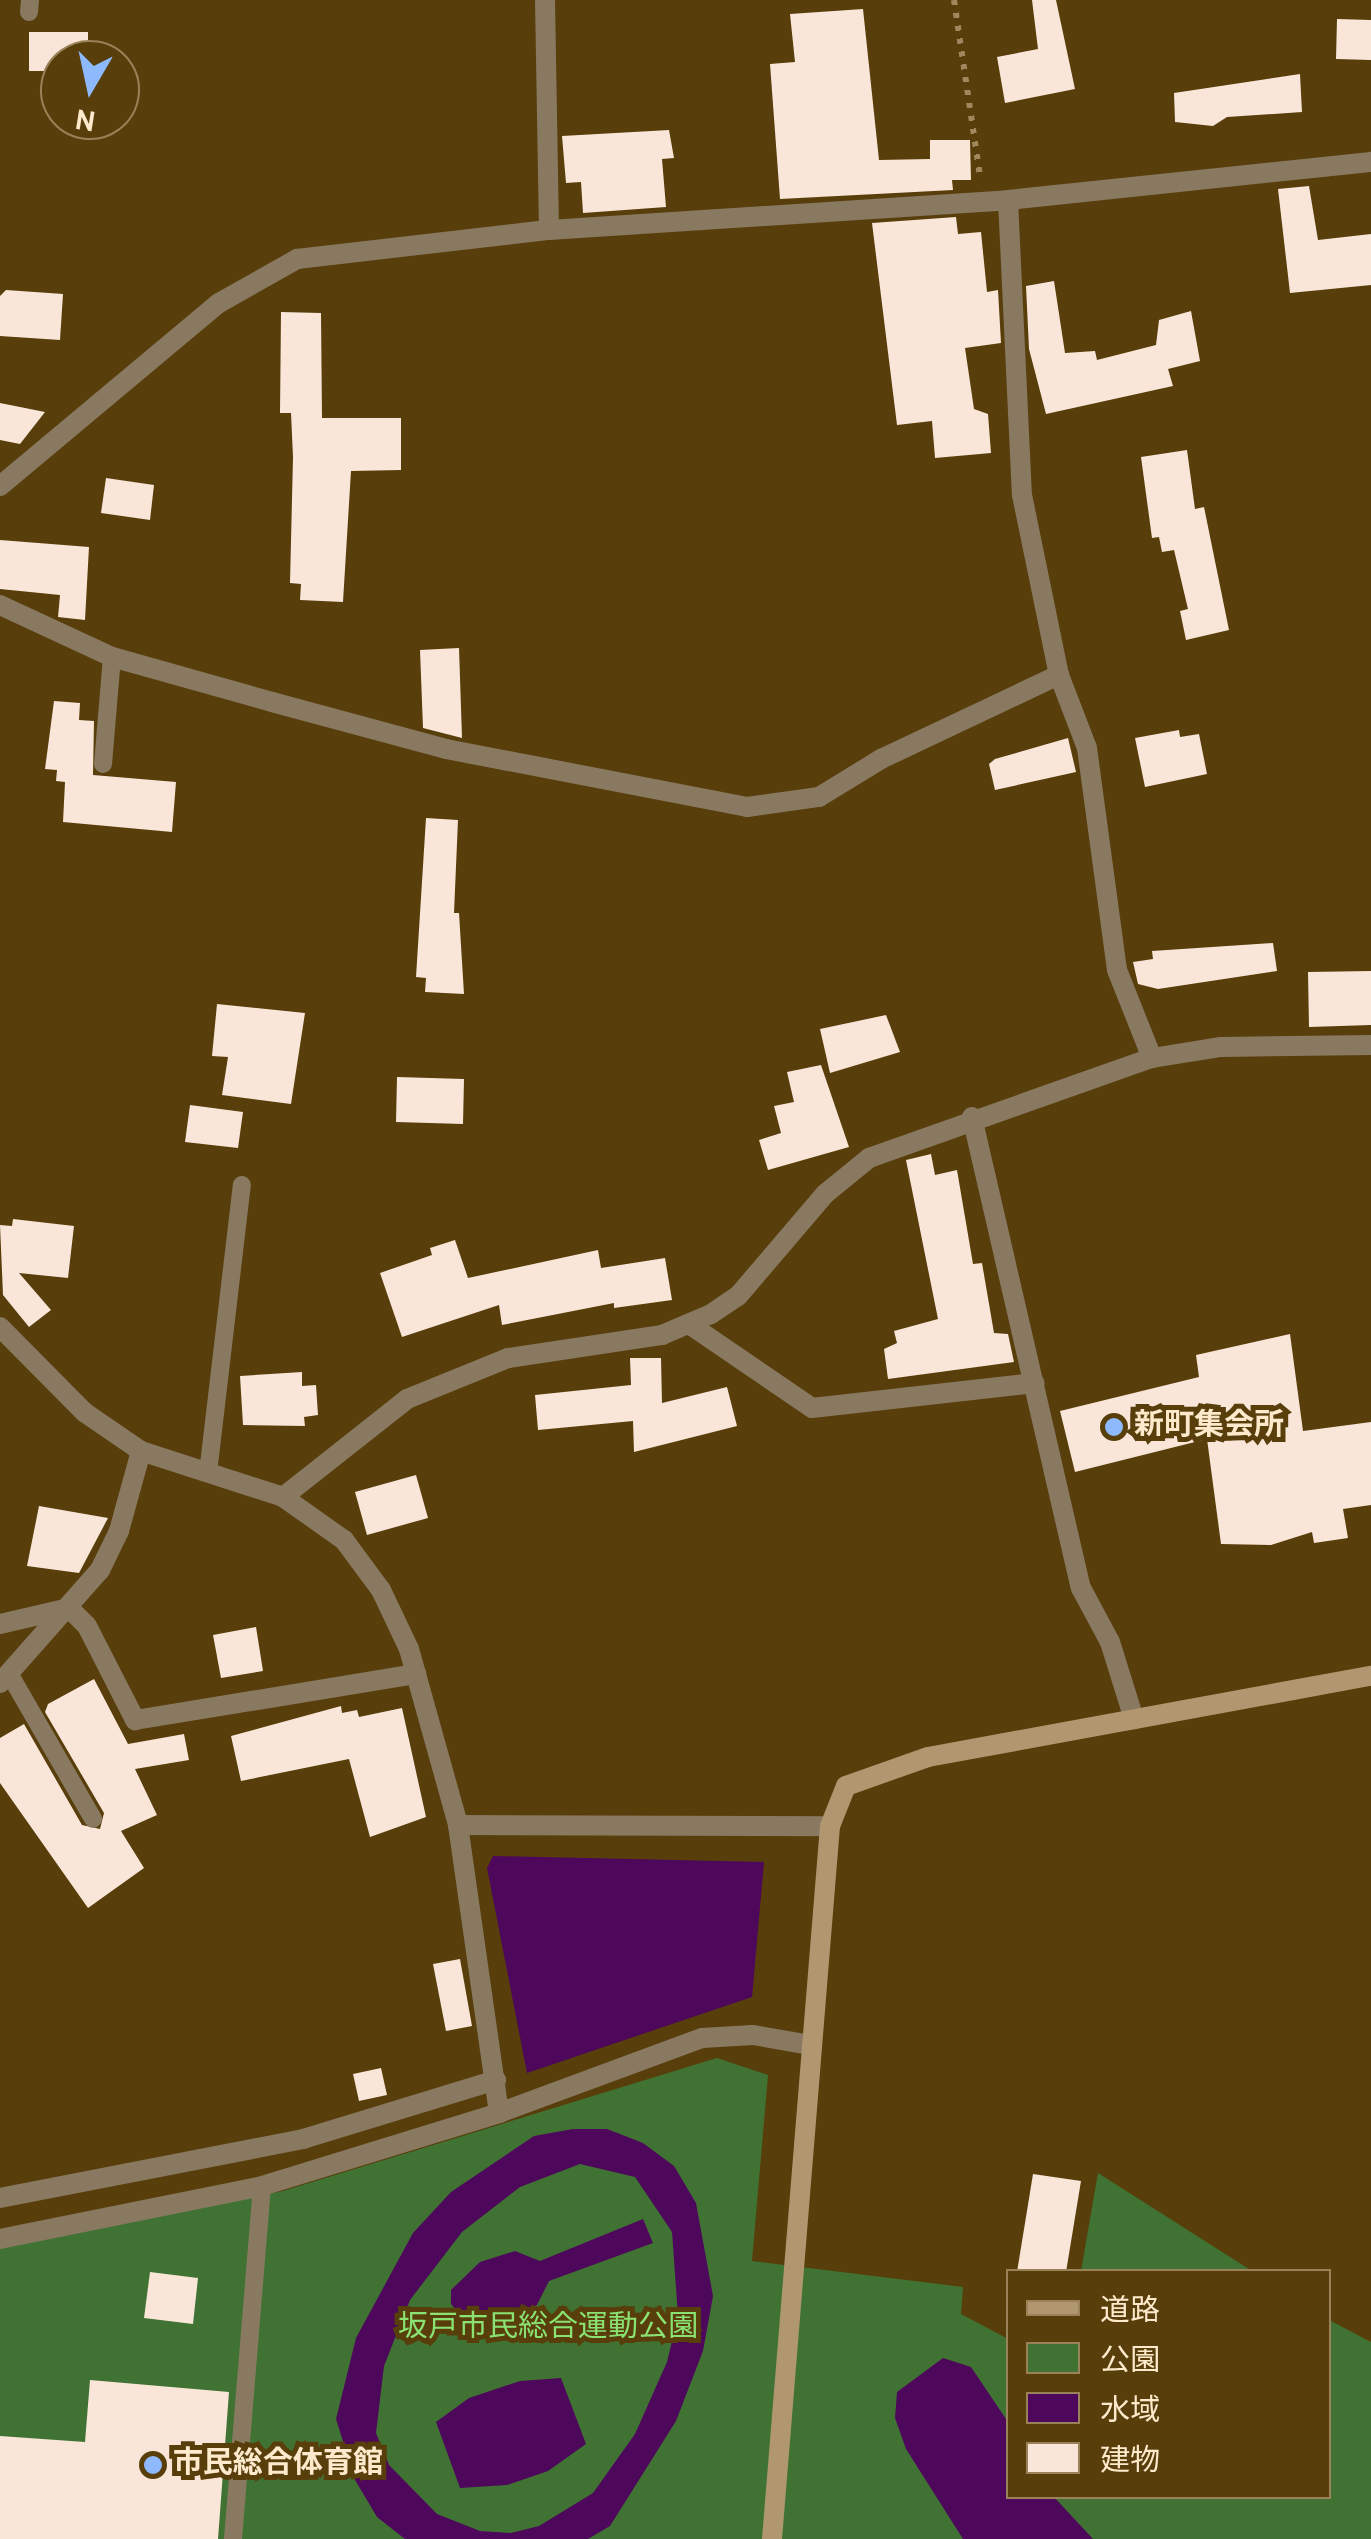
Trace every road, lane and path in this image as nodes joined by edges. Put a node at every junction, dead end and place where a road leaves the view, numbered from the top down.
1 (545, 0) edge
2 (954, 0) edge
3 (1371, 162) edge
4 (1008, 200) junction
5 (984, 202) junction
6 (549, 230) junction
7 (0, 486) edge
8 (0, 605) edge
9 (112, 657) junction
10 (1058, 675) junction
11 (103, 764) dead end
12 (1371, 1044) edge
13 (1152, 1058) junction
14 (972, 1117) junction
15 (242, 1185) dead end
16 (689, 1324) junction
17 (0, 1328) edge
18 (1034, 1383) junction
19 (142, 1451) junction
20 (208, 1473) junction
21 (283, 1497) junction
22 (69, 1608) junction
23 (0, 1624) edge
24 (416, 1674) junction
25 (1371, 1676) edge
26 (5, 1679) edge
27 (1134, 1718) junction
28 (94, 1820) dead end
29 (458, 1825) junction
30 (830, 1826) junction
31 (811, 2045) junction
32 (496, 2080) junction
33 (499, 2114) junction
34 (262, 2186) junction
35 (0, 2198) edge
36 (0, 2239) edge
37 (233, 2539) edge
38 (772, 2539) edge

1 - 6 street
2 - 5 path
3 - 4 street
4 - 5 street
4 - 10 street
5 - 6 street
6 - 7 street
8 - 9 street
9 - 10 street
9 - 11 lane
10 - 13 street
12 - 13 street
13 - 14 street
14 - 16 street
14 - 18 street
15 - 20 lane
16 - 18 street
16 - 21 street
17 - 19 street
18 - 27 street
19 - 20 street
19 - 22 street
20 - 21 street
21 - 24 street
22 - 23 street
22 - 24 street
22 - 26 street
24 - 29 street
25 - 27 street
26 - 28 lane
27 - 30 street
29 - 30 street
29 - 32 street
30 - 31 street
31 - 33 street
31 - 38 street
32 - 33 street
32 - 35 street
33 - 34 street
34 - 36 street
34 - 37 lane

